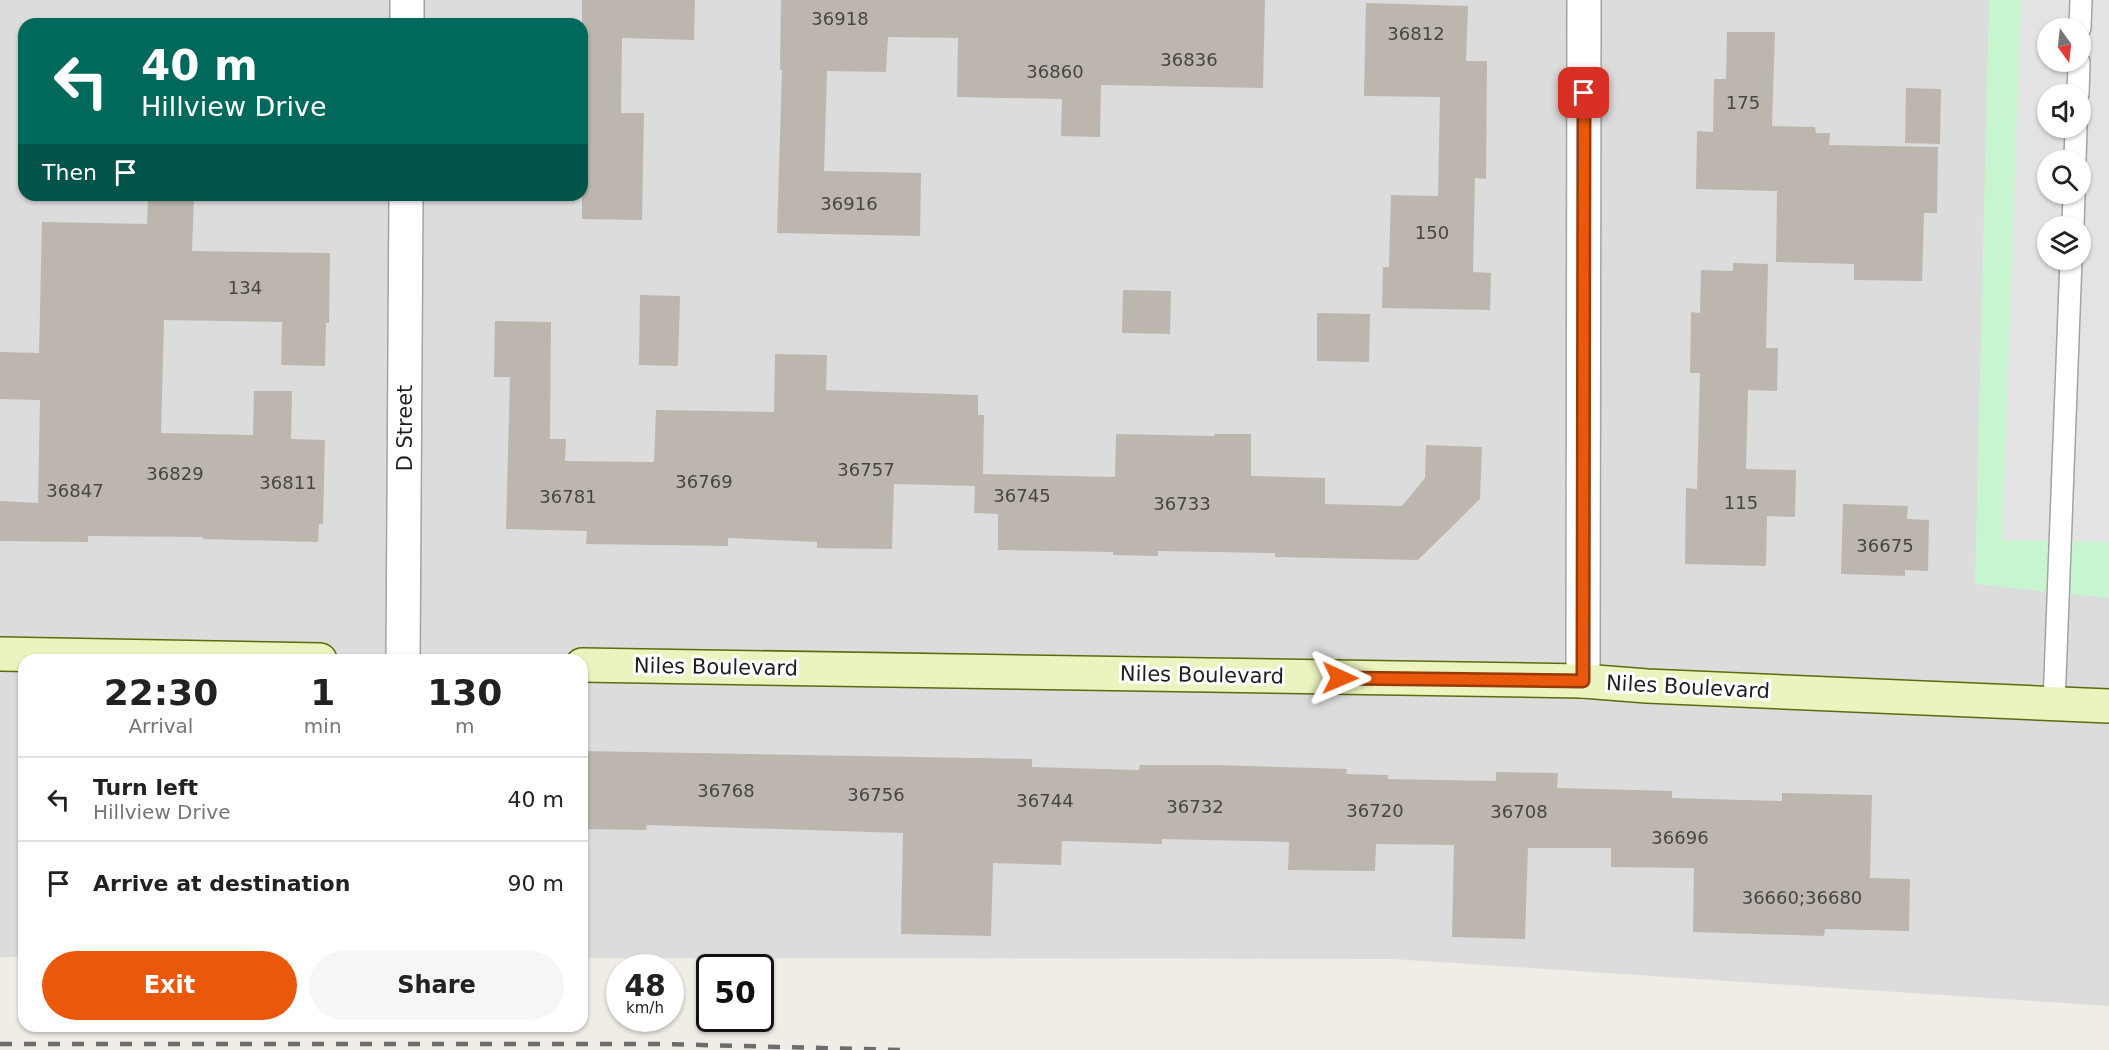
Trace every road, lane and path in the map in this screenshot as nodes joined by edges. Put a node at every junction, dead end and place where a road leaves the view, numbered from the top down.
1 (407, 0) edge
2 (1584, 0) edge
3 (2081, 0) edge
4 (407, 18) edge
5 (2080, 18) edge
6 (406, 201) edge
7 (2071, 270) edge
8 (0, 654) edge
9 (18, 654) edge
10 (403, 654) edge
11 (588, 665) edge
12 (1583, 681) junction
13 (2054, 704) junction
14 (2109, 706) edge

1 - 4 street
2 - 12 street
3 - 5 lane
6 - 10 street, D Street
7 - 13 lane
8 - 9 main road
11 - 12 main road, Niles Boulevard
12 - 13 main road, Niles Boulevard
13 - 14 main road, Niles Boulevard

